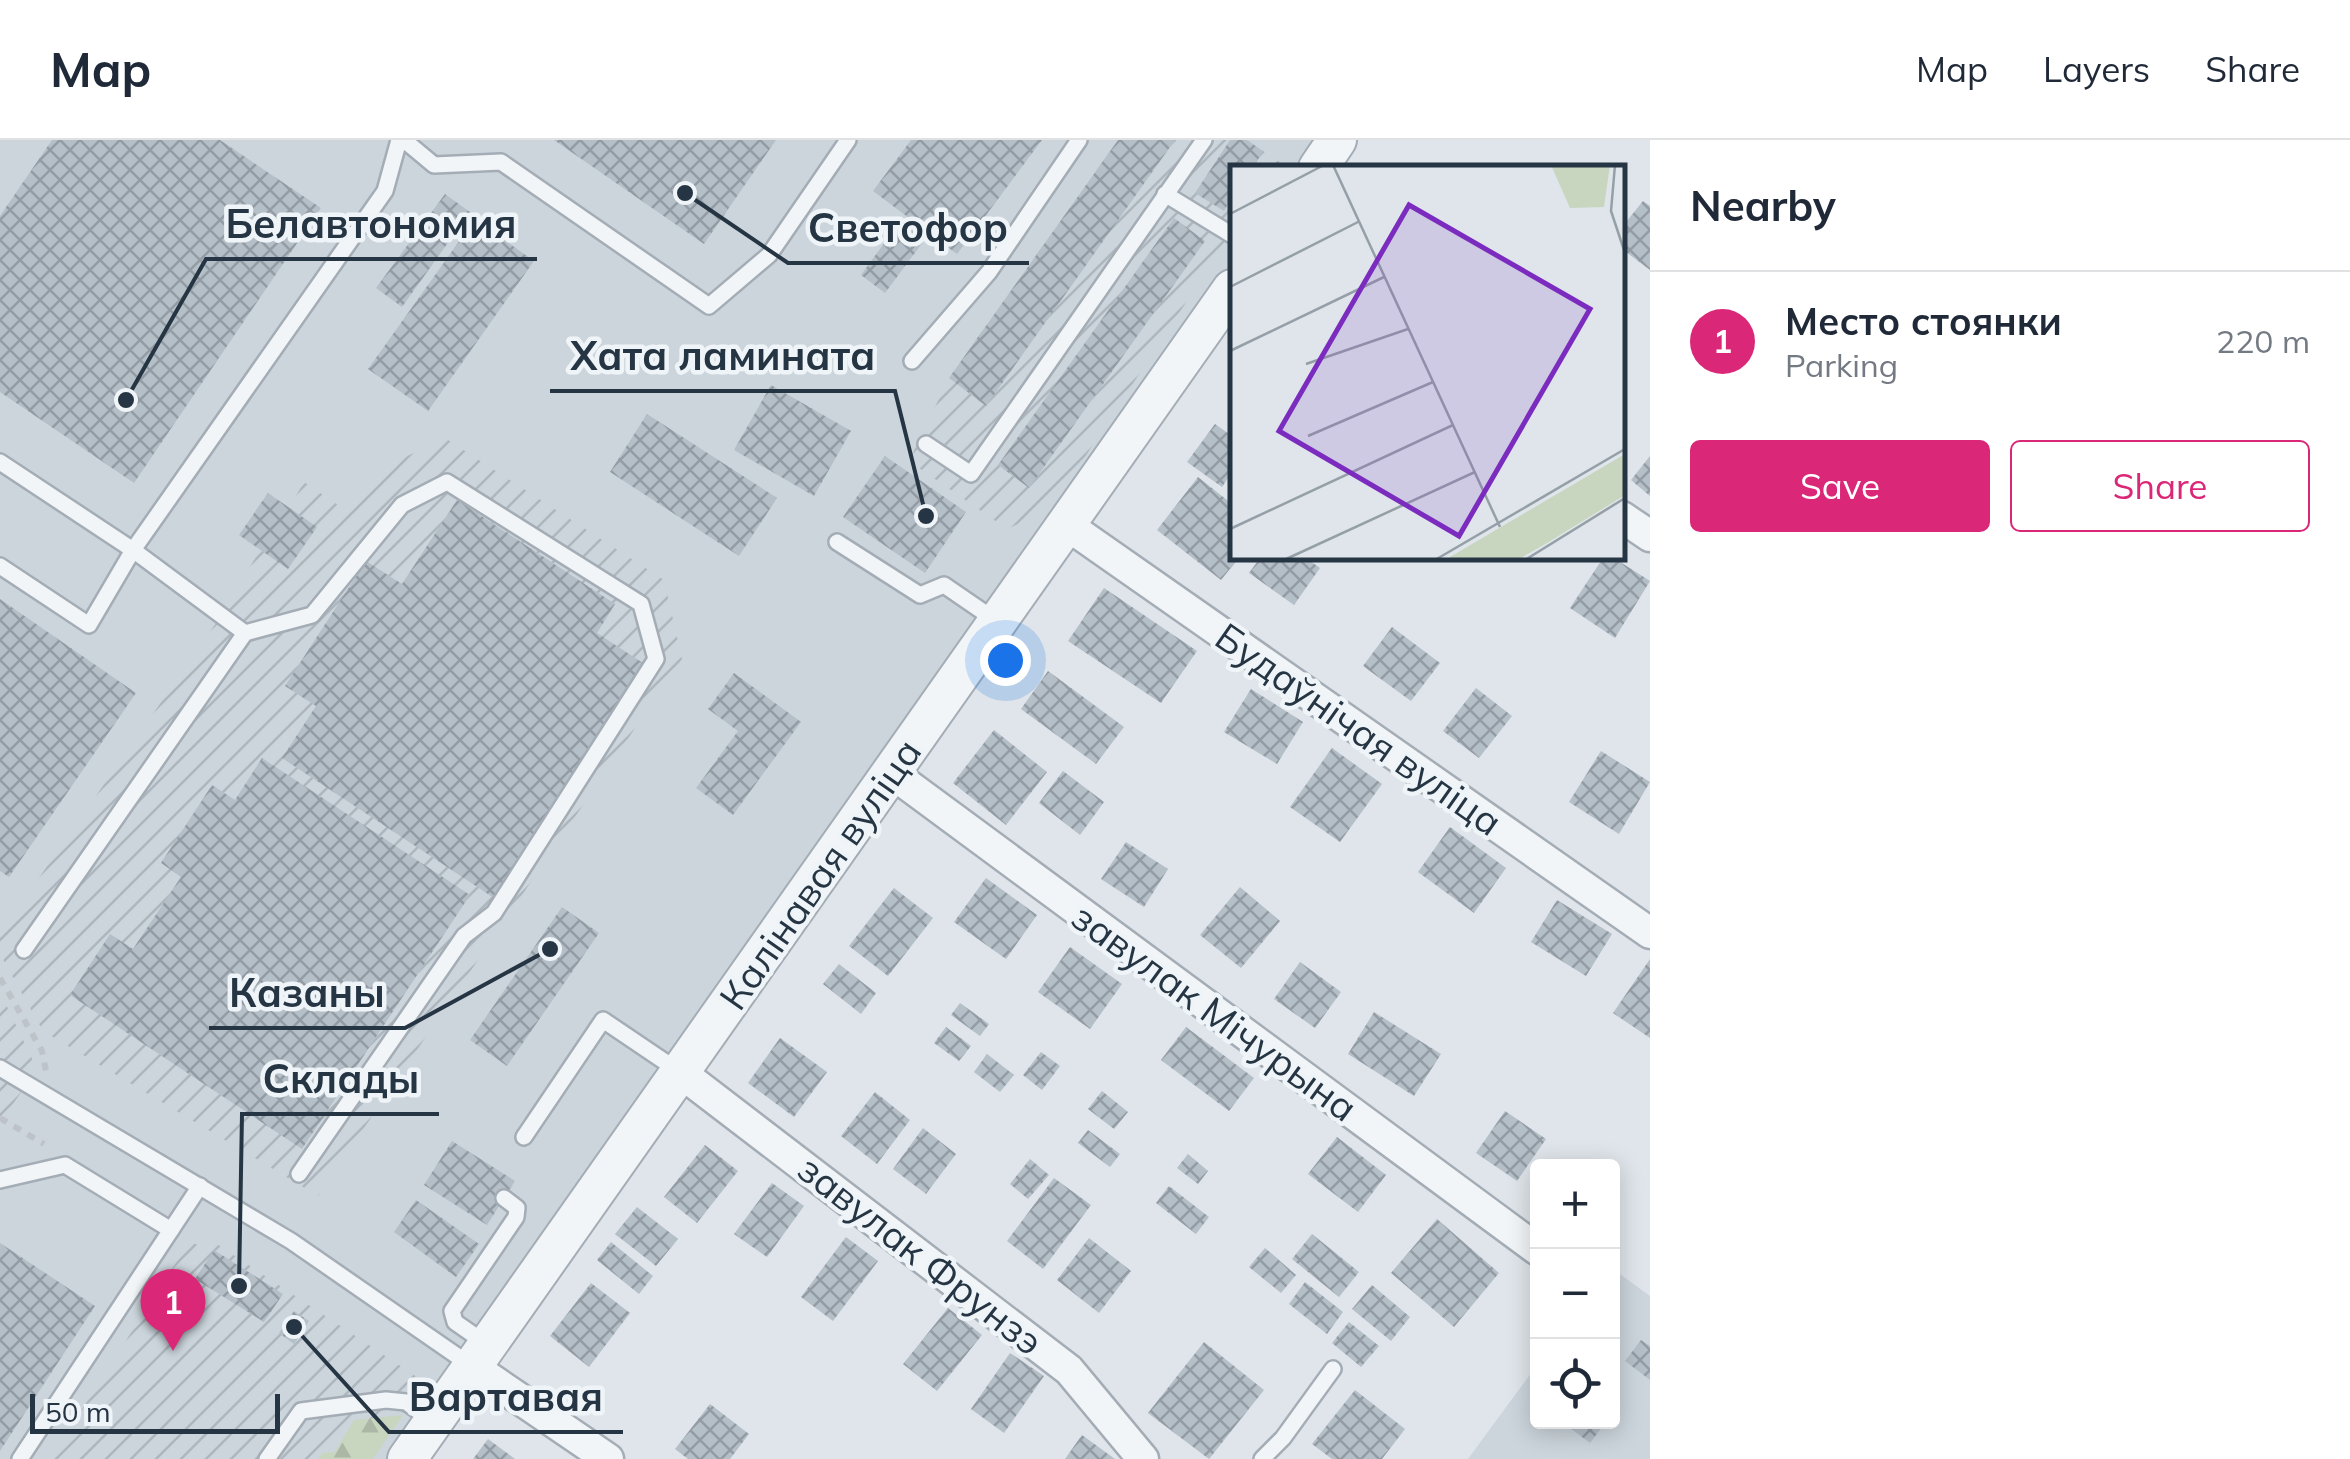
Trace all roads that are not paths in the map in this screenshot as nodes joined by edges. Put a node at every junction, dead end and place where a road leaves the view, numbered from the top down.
1 (402, 140) edge
2 (848, 140) edge
3 (1078, 140) edge
4 (1204, 140) edge
5 (1337, 140) edge
6 (1320, 165) edge
7 (1166, 194) junction
8 (1230, 235) edge
9 (1230, 292) edge
10 (912, 361) dead end
11 (926, 444) dead end
12 (0, 462) edge
13 (1625, 519) edge
14 (1067, 524) junction
15 (1650, 536) edge
16 (837, 542) dead end
17 (132, 550) junction
18 (0, 566) edge
19 (998, 622) junction
20 (245, 633) junction
21 (893, 774) junction
22 (1650, 933) edge
23 (24, 950) dead end
24 (0, 1068) edge
25 (680, 1072) junction
26 (524, 1137) dead end
27 (300, 1174) dead end
28 (0, 1180) edge
29 (200, 1186) junction
30 (504, 1198) dead end
31 (171, 1230) junction
32 (1537, 1249) edge
33 (481, 1356) junction
34 (1333, 1368) dead end
35 (433, 1422) junction
36 (20, 1459) edge
37 (267, 1459) edge
38 (407, 1459) edge
39 (608, 1459) edge
40 (1144, 1459) edge
41 (1262, 1459) edge

1 - 2 lane
1 - 17 lane
3 - 10 lane
4 - 7 lane
5 - 6 street
7 - 8 lane
7 - 11 lane
9 - 14 street, Калінавая вуліца
12 - 17 lane
13 - 15 street
14 - 19 street, Калінавая вуліца
14 - 22 street, Будаўнічая вуліца
16 - 19 lane
17 - 18 lane
17 - 20 lane
19 - 21 street, Калінавая вуліца
20 - 23 lane
20 - 27 lane
21 - 25 street, Калінавая вуліца
21 - 32 street, завулак Мічурына
24 - 29 lane
25 - 26 lane
25 - 33 street, Калінавая вуліца
25 - 40 street, завулак Фрунзэ
28 - 31 lane
29 - 31 lane
29 - 33 lane
30 - 33 lane
31 - 36 lane
33 - 35 street, Калінавая вуліца
33 - 39 street
34 - 41 lane
35 - 37 lane
35 - 38 street, Калінавая вуліца

